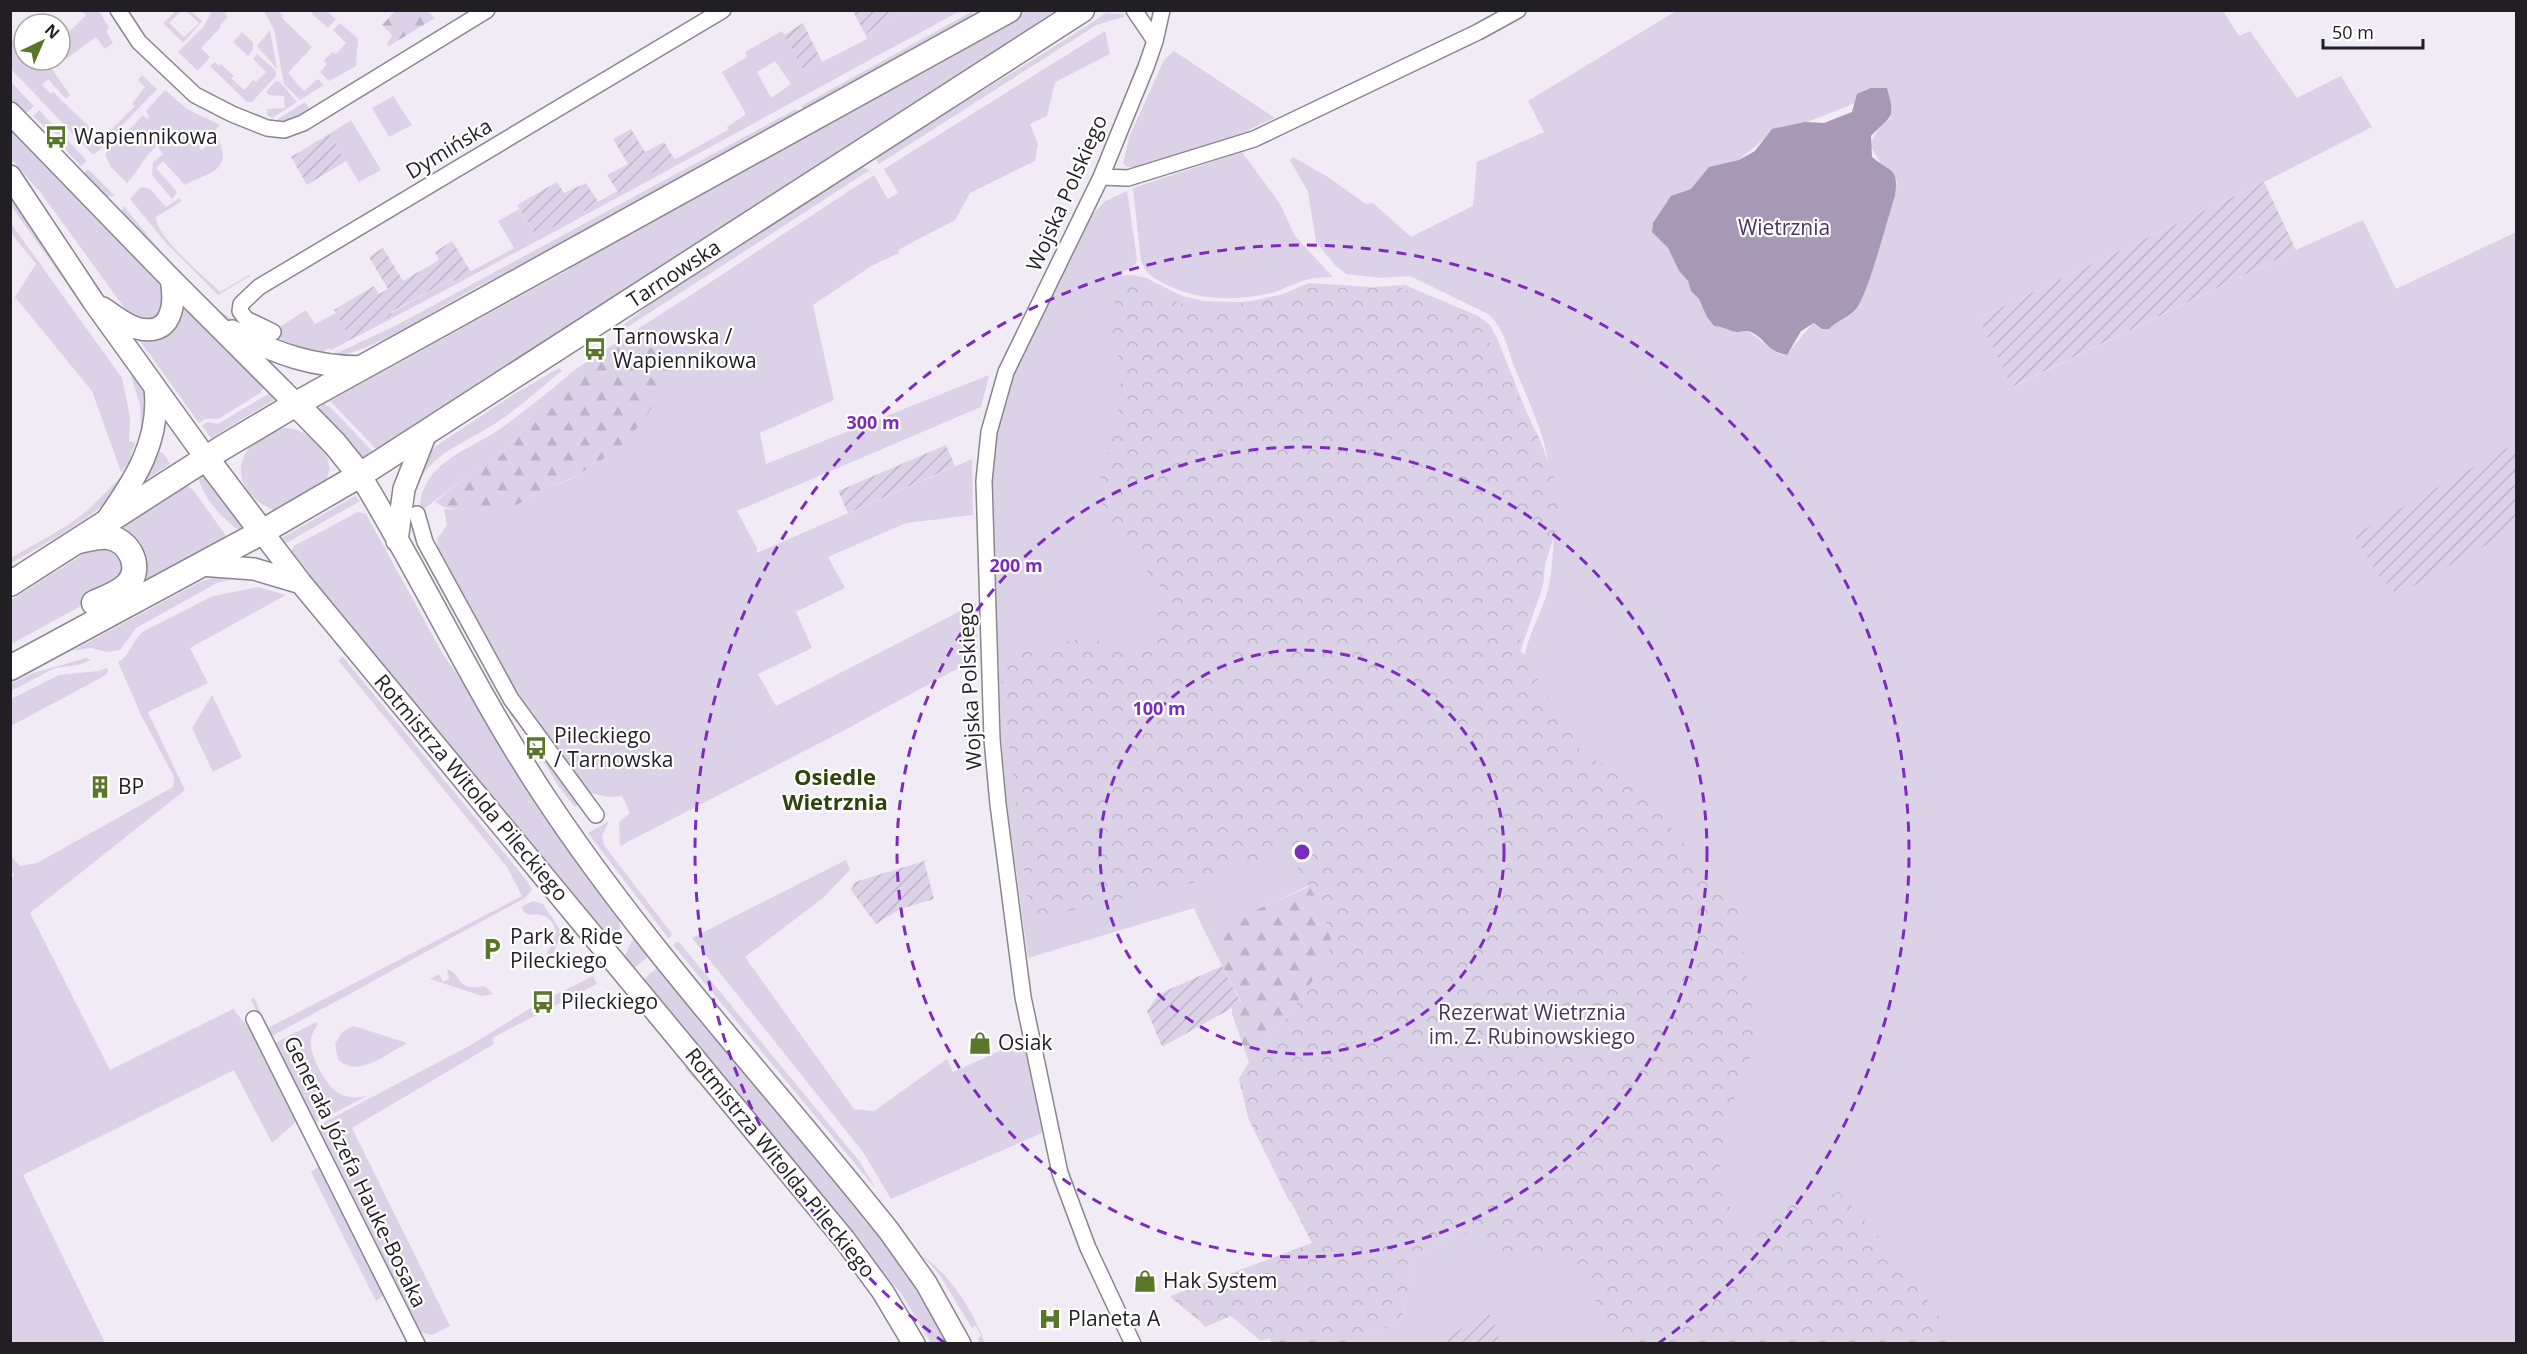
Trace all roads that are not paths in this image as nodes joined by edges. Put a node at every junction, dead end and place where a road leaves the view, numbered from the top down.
1 (118, 10) edge
2 (487, 10) edge
3 (723, 10) edge
4 (1009, 10) edge
5 (1082, 10) edge
6 (1134, 10) edge
7 (1162, 10) edge
8 (1518, 10) edge
9 (1155, 41) junction
10 (10, 113) edge
11 (10, 176) edge
12 (1101, 177) junction
13 (171, 279) junction
14 (93, 301) junction
15 (208, 316) junction
16 (273, 332) dead end
17 (363, 367) junction
18 (154, 388) junction
19 (296, 404) junction
20 (426, 433) junction
21 (206, 458) junction
22 (360, 476) junction
23 (423, 520) dead end
24 (105, 522) junction
25 (262, 532) junction
26 (397, 541) junction
27 (75, 542) junction
28 (200, 565) junction
29 (301, 583) junction
30 (10, 584) edge
31 (10, 649) edge
32 (10, 668) edge
33 (596, 815) dead end
34 (254, 1019) dead end
35 (417, 1344) edge
36 (914, 1344) edge
37 (960, 1344) edge
38 (1133, 1344) edge

1 - 2 street
3 - 16 street, Dymińska
4 - 17 main road
5 - 20 main road, Tarnowska
6 - 9 street
7 - 9 street, Wojska Polskiego
8 - 12 street
9 - 12 street, Wojska Polskiego
10 - 13 main road
11 - 14 main road
12 - 38 street, Wojska Polskiego
13 - 14 main road
13 - 15 main road
14 - 18 main road
15 - 17 main road
15 - 19 main road
17 - 19 main road
18 - 21 main road
18 - 24 main road
19 - 21 main road
19 - 22 main road
20 - 22 main road, Tarnowska
20 - 26 main road
21 - 24 main road
21 - 25 main road, Rotmistrza Witolda Pileckiego
22 - 25 main road, Tarnowska
22 - 26 main road, Rotmistrza Witolda Pileckiego
23 - 33 street
24 - 27 main road
25 - 28 main road, Tarnowska
25 - 29 main road, Rotmistrza Witolda Pileckiego
26 - 37 main road, Rotmistrza Witolda Pileckiego
27 - 30 main road
27 - 31 main road
28 - 29 main road
28 - 32 main road, Tarnowska
29 - 36 main road, Rotmistrza Witolda Pileckiego
34 - 35 street, Generała Józefa Hauke-Bosaka

